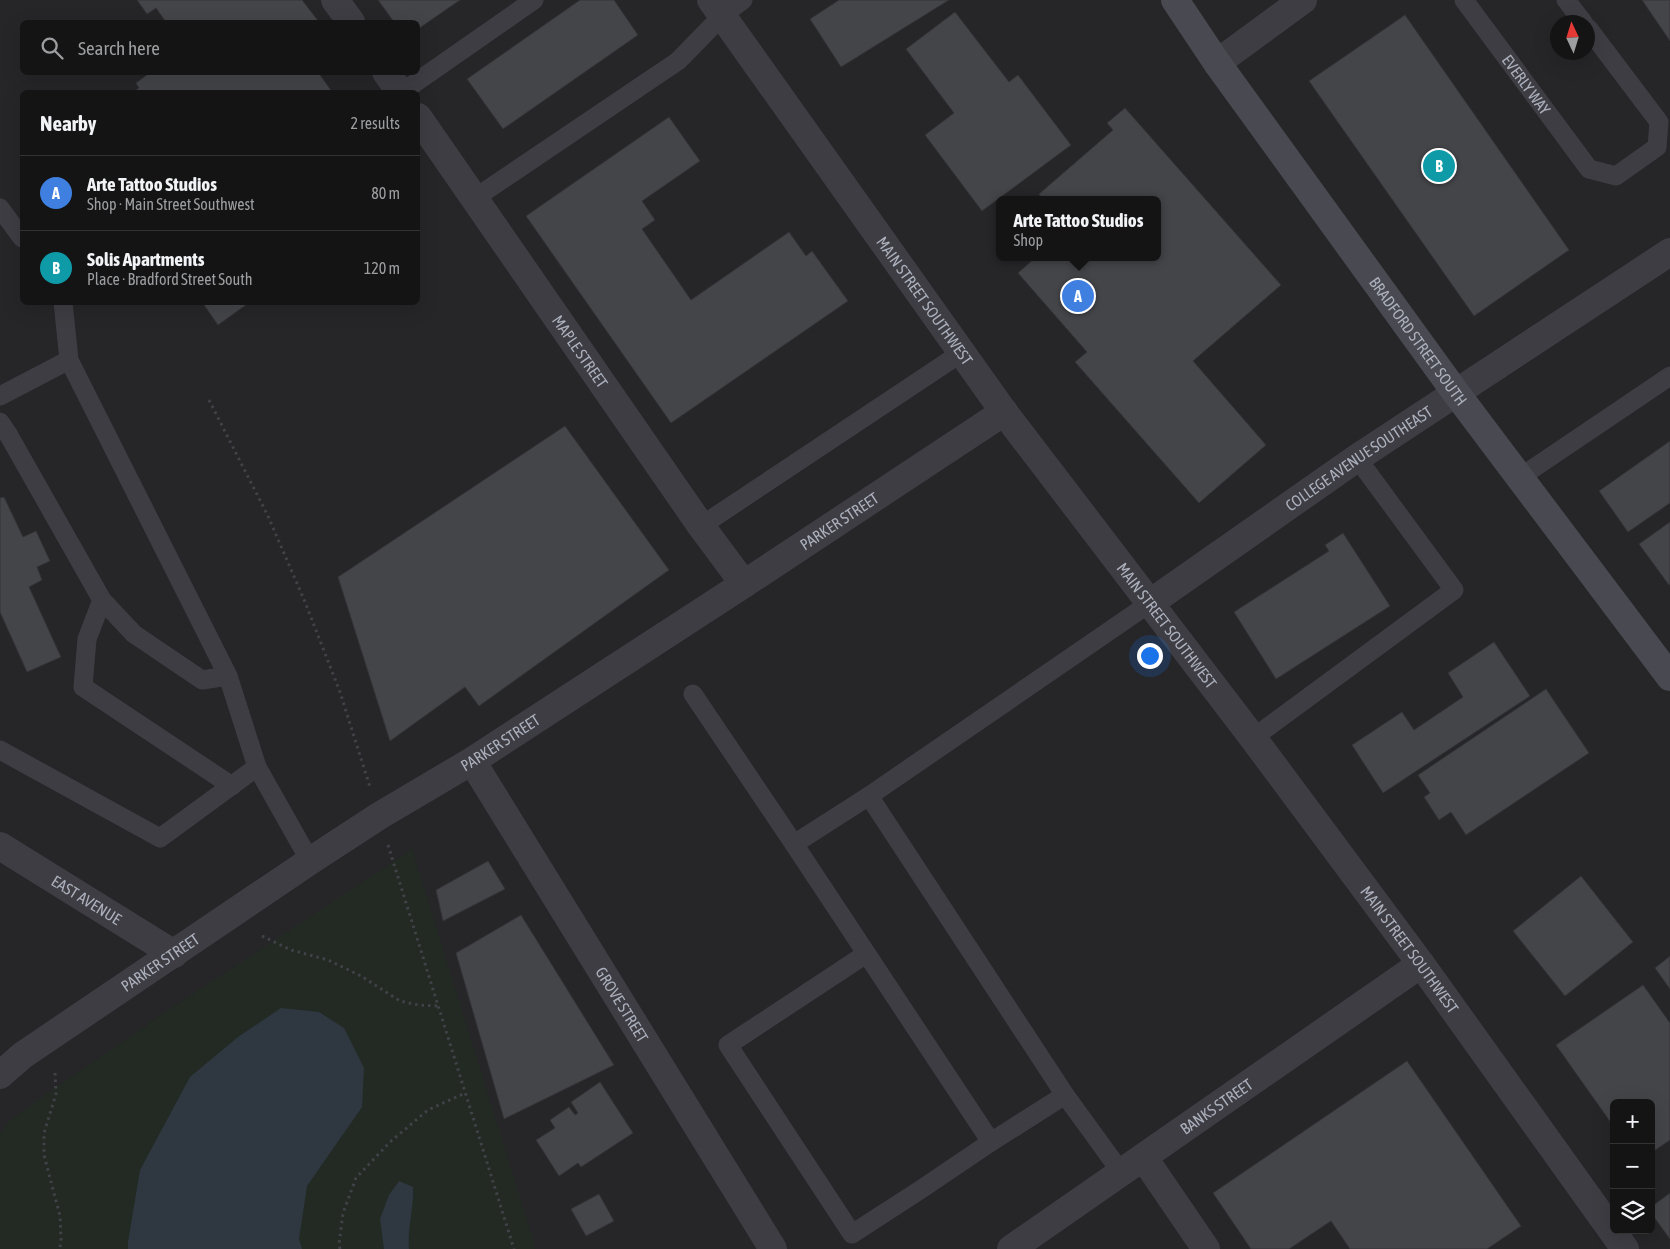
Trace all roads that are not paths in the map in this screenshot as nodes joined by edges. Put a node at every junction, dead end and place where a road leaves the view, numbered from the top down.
1 (335, 0) edge
2 (534, 0) edge
3 (1175, 0) edge
4 (1303, 0) edge
5 (1464, 0) edge
6 (1566, 0) edge
7 (725, 5) edge
8 (1578, 15) edge
9 (350, 20) edge
10 (1595, 37) edge
11 (1217, 63) junction
12 (388, 75) edge
13 (400, 90) edge
14 (404, 90) edge
15 (420, 120) edge
16 (475, 198) junction
17 (0, 208) edge
18 (20, 235) edge
19 (1670, 252) edge
20 (63, 305) edge
21 (961, 353) junction
22 (69, 360) junction
23 (1670, 376) edge
24 (1456, 393) junction
25 (0, 396) edge
26 (1004, 412) junction
27 (3, 431) edge
28 (1357, 458) junction
29 (1519, 478) junction
30 (701, 526) junction
31 (744, 584) junction
32 (102, 600) junction
33 (1150, 603) junction
34 (228, 676) junction
35 (1670, 677) edge
36 (693, 694) dead end
37 (1253, 738) junction
38 (0, 750) edge
39 (472, 761) junction
40 (257, 767) junction
41 (232, 786) junction
42 (869, 796) junction
43 (794, 844) junction
44 (0, 846) edge
45 (310, 861) junction
46 (174, 954) junction
47 (866, 954) junction
48 (1421, 964) junction
49 (0, 1075) edge
50 (1065, 1095) junction
51 (991, 1142) junction
52 (1144, 1158) junction
53 (1121, 1172) junction
54 (773, 1249) edge
55 (1011, 1249) edge
56 (1206, 1249) edge
57 (1625, 1249) edge

1 - 9 street
2 - 14 lane
3 - 11 street, BRADFORD STREET SOUTH
4 - 11 street
5 - 10 lane, EVERLY WAY
6 - 8 lane
7 - 16 lane
7 - 21 street, MAIN STREET SOUTHWEST
11 - 24 street, BRADFORD STREET SOUTH
12 - 13 street
15 - 16 street, MAPLE STREET
16 - 30 street, MAPLE STREET
17 - 18 lane
19 - 24 street, COLLEGE AVENUE SOUTHEAST
20 - 22 lane
21 - 26 street, MAIN STREET SOUTHWEST
21 - 30 lane
22 - 25 lane
22 - 34 lane
23 - 29 lane
24 - 28 street, COLLEGE AVENUE SOUTHEAST
24 - 29 street, BRADFORD STREET SOUTH
26 - 31 street, PARKER STREET
26 - 33 street, MAIN STREET SOUTHWEST
27 - 32 lane
28 - 33 street, COLLEGE AVENUE SOUTHEAST
28 - 37 lane
29 - 35 street, BRADFORD STREET SOUTH
30 - 31 street, MAPLE STREET
31 - 39 street, PARKER STREET
32 - 34 lane
32 - 41 lane
33 - 37 street, MAIN STREET SOUTHWEST
33 - 42 lane
34 - 40 lane
36 - 43 lane
37 - 48 street, MAIN STREET SOUTHWEST
38 - 41 lane
39 - 45 street, PARKER STREET
39 - 54 street, GROVE STREET
40 - 41 lane
40 - 45 lane
42 - 43 lane
42 - 50 lane
43 - 47 lane
44 - 46 street, EAST AVENUE
45 - 46 street, PARKER STREET
46 - 49 street, PARKER STREET
47 - 51 lane
47 - 51 lane
48 - 52 street, BANKS STREET
48 - 57 street, MAIN STREET SOUTHWEST
50 - 51 lane
50 - 53 lane
52 - 53 street, BANKS STREET
52 - 56 street
53 - 55 street, BANKS STREET

